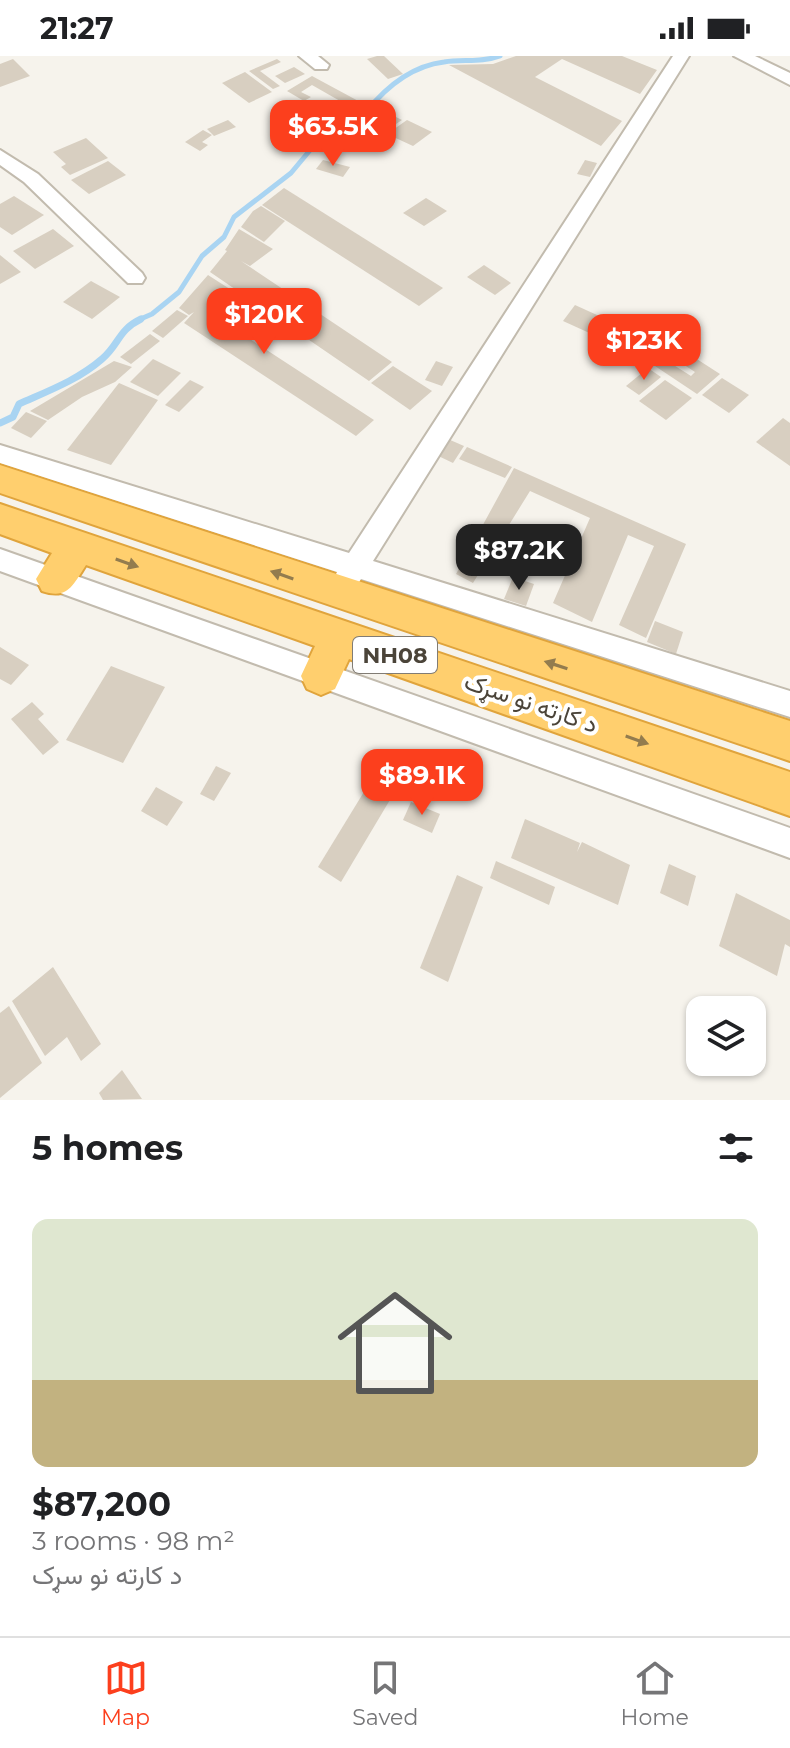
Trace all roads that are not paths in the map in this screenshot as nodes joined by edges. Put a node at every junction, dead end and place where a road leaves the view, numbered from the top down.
1 (681, 56) edge
2 (742, 56) edge
3 (790, 80) edge
4 (0, 156) edge
5 (135, 278) dead end
6 (0, 454) edge
7 (22, 478) edge
8 (0, 519) edge
9 (79, 546) junction
10 (0, 560) edge
11 (55, 579) junction
12 (346, 581) junction
13 (340, 636) junction
14 (321, 676) junction
15 (790, 704) edge
16 (790, 741) edge
17 (790, 794) edge
18 (790, 843) edge

1 - 12 street
2 - 3 street
4 - 5 street
6 - 7 street
7 - 12 highway, د کارته نو سړک / NH08
8 - 9 highway, د کارته نو سړک / NH08
9 - 11 highway
9 -> 13 highway, د کارته نو سړک / NH08
10 - 11 street
11 - 14 street
12 - 15 street
16 -> 12 highway, د کارته نو سړک / NH08
13 - 14 highway
13 -> 17 highway, د کارته نو سړک / NH08
14 - 18 street

